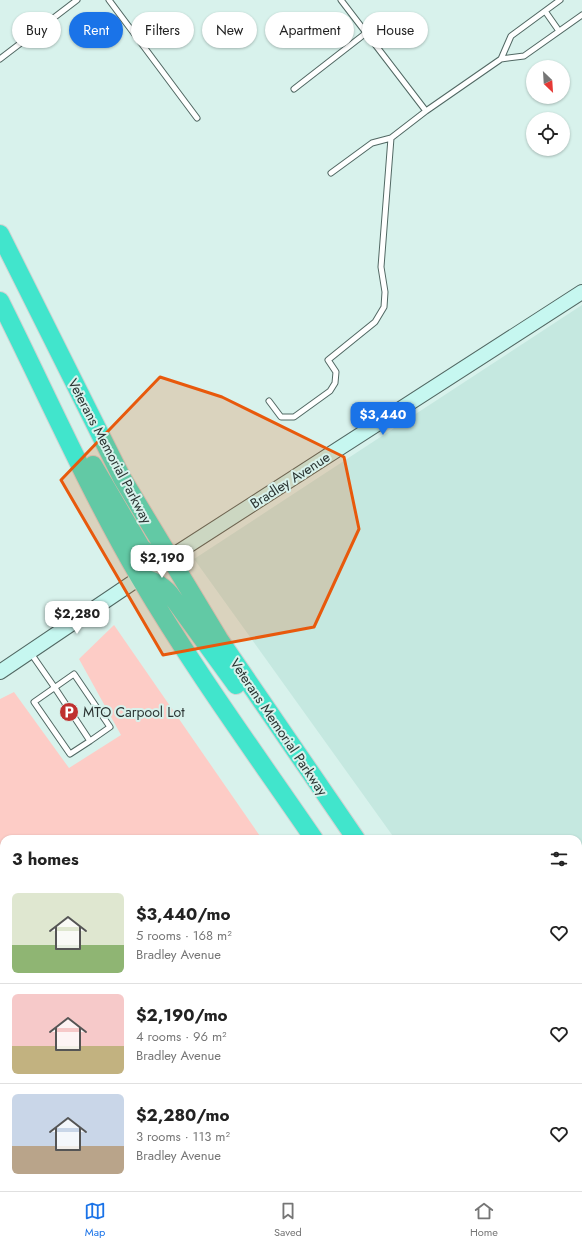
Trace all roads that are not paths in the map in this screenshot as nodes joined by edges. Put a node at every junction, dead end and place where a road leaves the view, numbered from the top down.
1 (77, 0) edge
2 (109, 0) edge
3 (341, 0) edge
4 (560, 0) edge
5 (545, 11) junction
6 (582, 15) edge
7 (362, 28) edge
8 (559, 31) junction
9 (362, 36) edge
10 (378, 48) edge
11 (0, 59) edge
12 (501, 59) junction
13 (294, 89) dead end
14 (426, 110) junction
15 (197, 118) dead end
16 (391, 138) junction
17 (331, 173) dead end
18 (0, 234) edge
19 (582, 292) edge
20 (0, 301) edge
21 (33, 367) junction
22 (269, 401) dead end
23 (169, 558) junction
24 (140, 578) junction
25 (30, 651) junction
26 (0, 672) edge
27 (55, 688) junction
28 (90, 741) junction
29 (299, 757) junction
30 (311, 835) edge
31 (353, 835) edge

1 - 11 lane
2 - 15 lane
3 - 7 lane
4 - 5 lane
5 - 8 lane
5 - 12 lane
6 - 8 lane
8 - 12 lane
9 - 13 lane
10 - 14 lane
12 - 14 lane
14 - 16 lane
16 - 17 lane
16 - 22 lane
18 - 23 highway, Veterans Memorial Parkway
19 - 23 main road, Bradley Avenue
20 - 21 highway
21 - 23 highway
21 - 24 highway
23 - 24 main road, Bradley Avenue
23 - 29 highway, Veterans Memorial Parkway
24 - 25 main road, Bradley Avenue
24 - 29 highway
24 - 30 highway
25 - 26 main road, Bradley Avenue
25 - 27 lane
27 - 28 lane
27 - 28 lane
27 - 28 lane
29 - 31 highway, Veterans Memorial Parkway

